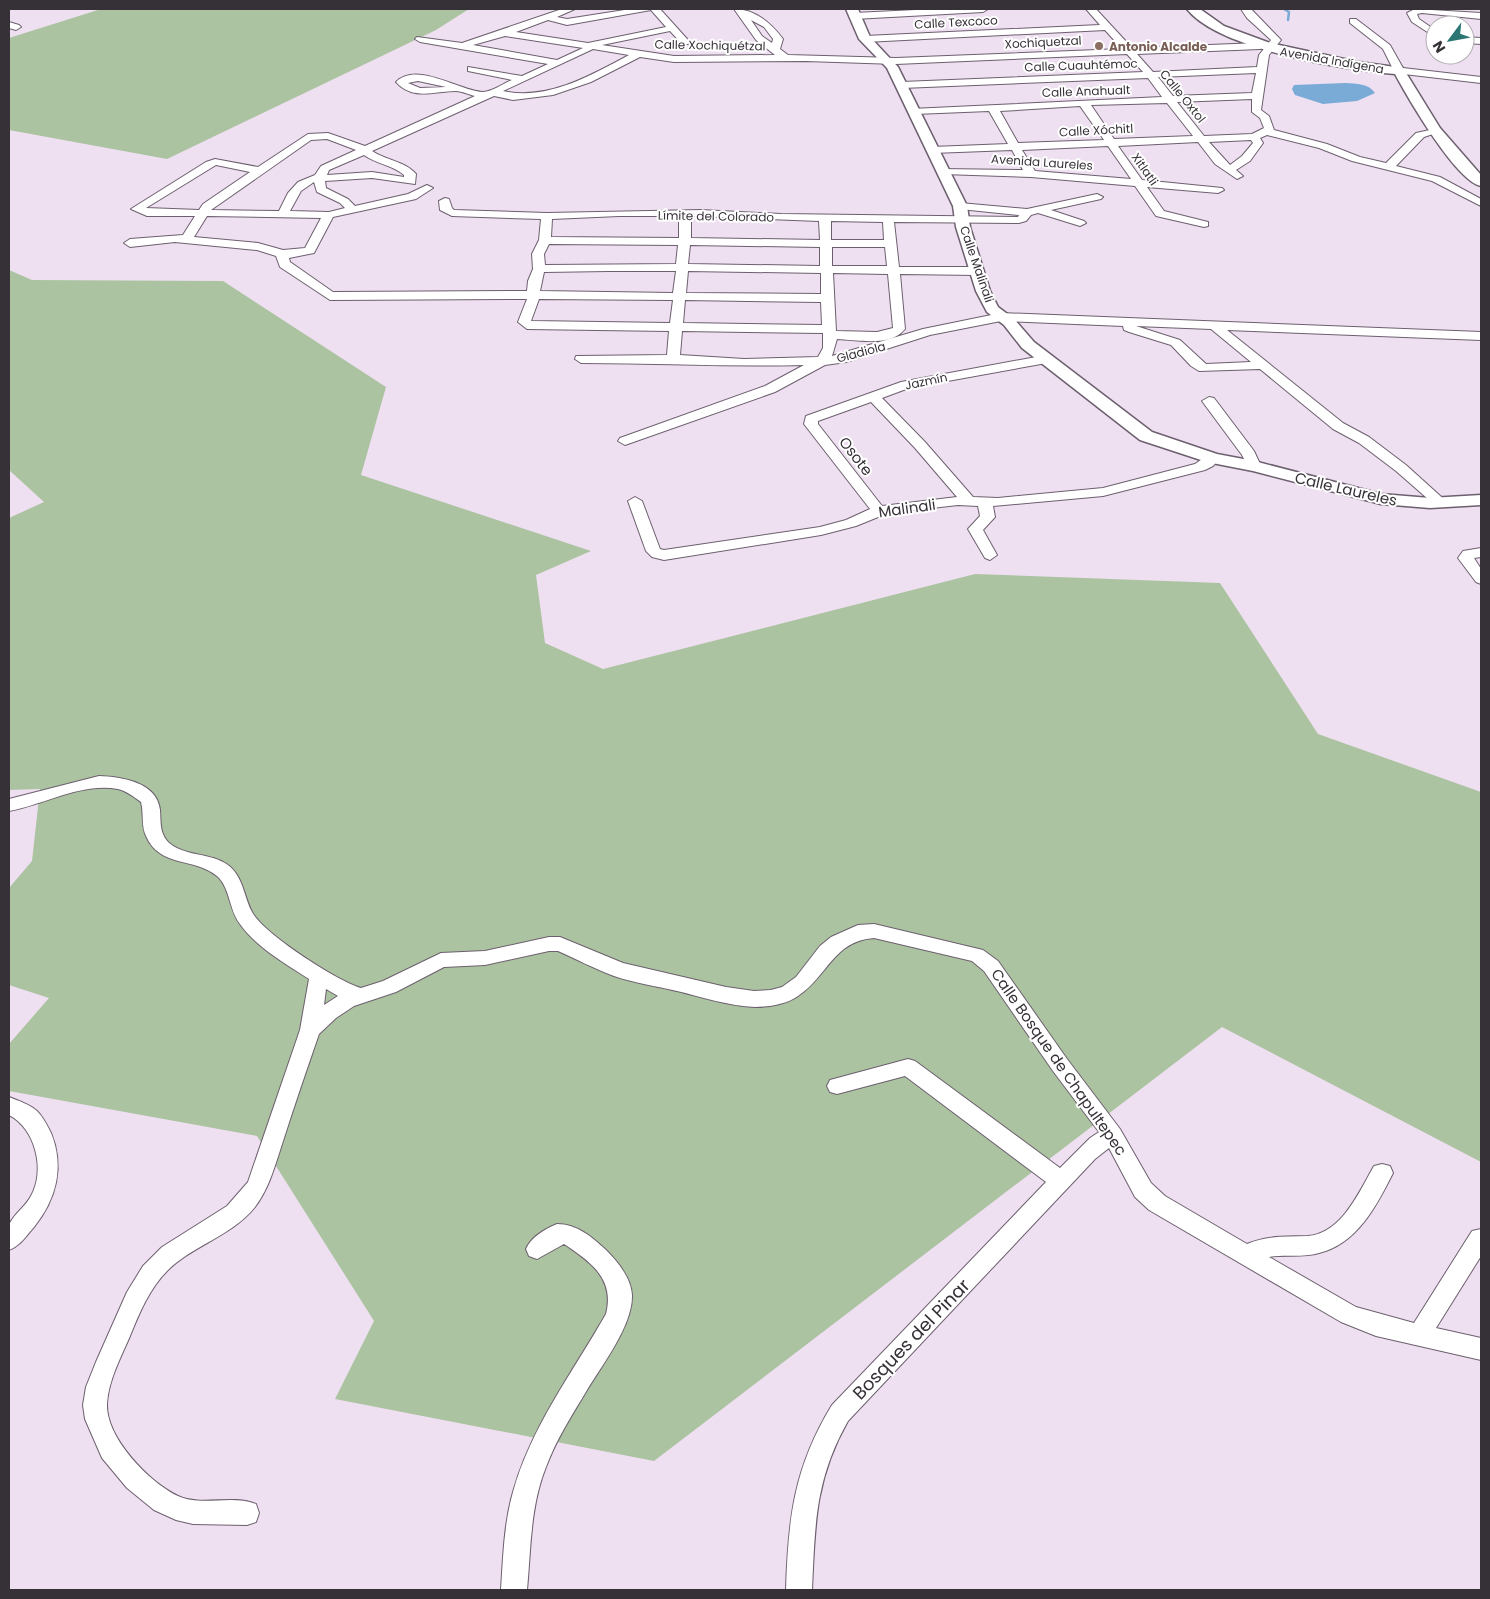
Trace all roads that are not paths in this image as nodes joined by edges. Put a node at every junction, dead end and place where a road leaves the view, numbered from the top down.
1 (570, 9) edge
2 (647, 9) edge
3 (655, 9) edge
4 (739, 9) edge
5 (978, 9) edge
6 (983, 9) edge
7 (1091, 9) edge
8 (1193, 9) edge
9 (1246, 9) edge
10 (927, 11) edge
11 (853, 12) edge
12 (1468, 15) edge
13 (547, 18) junction
14 (1353, 20) dead end
15 (1108, 27) junction
16 (1425, 27) edge
17 (673, 28) junction
18 (752, 28) junction
19 (504, 33) junction
20 (774, 33) junction
21 (420, 39) dead end
22 (866, 39) junction
23 (685, 42) dead end
24 (1268, 44) junction
25 (462, 45) junction
26 (590, 47) junction
27 (774, 49) junction
28 (1126, 50) junction
29 (638, 54) junction
30 (785, 58) junction
31 (887, 60) junction
32 (559, 63) junction
33 (472, 69) dead end
34 (1262, 70) junction
35 (1399, 71) junction
36 (1150, 74) junction
37 (523, 79) junction
38 (1481, 80) edge
39 (902, 85) junction
40 (456, 88) dead end
41 (491, 94) junction
42 (1257, 96) junction
43 (1170, 99) junction
44 (1083, 102) junction
45 (992, 107) junction
46 (915, 111) junction
47 (1435, 130) junction
48 (1261, 134) junction
49 (1201, 138) junction
50 (1110, 144) junction
51 (1017, 147) junction
52 (932, 150) junction
53 (367, 151) junction
54 (1388, 167) junction
55 (259, 170) junction
56 (942, 171) junction
57 (1031, 174) junction
58 (389, 176) junction
59 (319, 178) junction
60 (408, 181) junction
61 (1481, 182) edge
62 (1139, 183) junction
63 (427, 188) junction
64 (1218, 190) dead end
65 (1097, 196) dead end
66 (1481, 203) edge
67 (374, 205) junction
68 (353, 210) junction
69 (1040, 210) junction
70 (961, 212) junction
71 (203, 213) junction
72 (283, 215) junction
73 (328, 215) junction
74 (685, 215) junction
75 (547, 216) junction
76 (825, 217) junction
77 (888, 217) junction
78 (1080, 223) dead end
79 (1204, 224) dead end
80 (187, 239) junction
81 (545, 240) junction
82 (684, 241) junction
83 (130, 243) dead end
84 (825, 243) junction
85 (889, 244) junction
86 (282, 254) junction
87 (681, 268) junction
88 (539, 269) junction
89 (894, 270) junction
90 (827, 271) junction
91 (978, 271) junction
92 (534, 295) junction
93 (678, 297) junction
94 (828, 298) junction
95 (1001, 317) junction
96 (1116, 320) junction
97 (1212, 324) junction
98 (675, 328) junction
99 (830, 332) junction
100 (903, 334) junction
101 (1481, 336) edge
102 (581, 359) dead end
103 (673, 359) junction
104 (1047, 359) junction
105 (822, 361) junction
106 (1261, 365) junction
107 (873, 397) junction
108 (1209, 401) dead end
109 (810, 421) joint
110 (625, 441) dead end
111 (1213, 458) junction
112 (1254, 466) junction
113 (968, 500) junction
114 (1481, 500) edge
115 (635, 501) dead end
116 (984, 501) junction
117 (1441, 503) junction
118 (878, 510) junction
119 (1481, 553) edge
120 (990, 555) dead end
121 (1481, 579) edge
122 (9, 805) edge
123 (319, 976) junction
124 (358, 995) junction
125 (310, 1030) junction
126 (837, 1086) dead end
127 (9, 1106) edge
128 (1113, 1135) junction
129 (1382, 1173) dead end
130 (1061, 1181) junction
131 (1480, 1238) edge
132 (9, 1240) edge
133 (537, 1249) dead end
134 (1248, 1257) junction
135 (1420, 1334) junction
136 (1481, 1349) edge
137 (247, 1513) dead end
138 (514, 1590) edge
139 (799, 1590) edge

1 - 13 street
2 - 13 street
3 - 17 street
4 - 18 street
4 - 20 street
5 - 6 street
5 - 10 street
7 - 15 street, Calle Oxtol
8 - 24 street, Avenida Indígena
9 - 24 street
10 - 11 street
11 - 22 street, Calle Malinali
12 - 16 street
13 - 19 street
14 - 35 street
15 - 22 street, Calle Texcoco
15 - 28 street, Calle Oxtol
17 - 23 street
17 - 26 street
18 - 20 street
18 - 27 street
19 - 25 street
19 - 26 street, Calle Xochiquétzal
20 - 27 street
21 - 25 street
22 - 31 street, Calle Malinali
24 - 28 street, Xochiquetzal
24 - 34 street
24 - 35 street, Avenida Indígena
25 - 32 street
26 - 29 street, Calle Xochiquétzal
26 - 32 street
27 - 30 street
28 - 31 street, Xochiquetzal
28 - 36 street, Calle Oxtol
29 - 30 street, Calle Xochiquétzal
29 - 41 street
30 - 31 street, Calle Xochiquétzal
31 - 39 street, Calle Malinali
32 - 37 street
33 - 37 street
34 - 36 street, Calle Cuauhtémoc
34 - 42 street
35 - 38 street, Avenida Indígena
35 - 47 street
36 - 39 street, Calle Cuauhtémoc
36 - 43 street, Calle Oxtol
37 - 41 street
39 - 46 street, Calle Malinali
40 - 41 street
41 - 53 street
42 - 43 street, Calle Anahualt
42 - 48 street
43 - 44 street, Calle Anahualt
43 - 49 street, Calle Oxtol
44 - 45 street, Calle Anahualt
44 - 50 street, Xitlatli
45 - 46 street, Calle Anahualt
45 - 51 street
46 - 52 street, Calle Malinali
47 - 54 street
47 - 61 street
48 - 49 street, Calle Xóchitl
48 - 49 street, Calle Oxtol
48 - 54 street, Calle Xóchitl
49 - 50 street, Calle Xóchitl
50 - 51 street, Calle Xóchitl
50 - 62 street, Xitlatli
51 - 52 street, Calle Xóchitl
51 - 57 street
52 - 56 street, Calle Malinali
53 - 55 street
53 - 59 street
53 - 60 street
54 - 66 street, Calle Xóchitl
55 - 71 street
55 - 71 street
56 - 57 street, Avenida Laureles
56 - 70 street, Calle Malinali
57 - 62 street, Avenida Laureles
58 - 59 street
58 - 60 street
58 - 67 street
59 - 68 street
59 - 72 street
60 - 63 street
62 - 64 street, Avenida Laureles
62 - 79 street, Xitlatli
63 - 67 street
63 - 75 street, Límite del Colorado
65 - 69 street, Límite del Colorado
67 - 68 street
68 - 73 street
69 - 70 street, Límite del Colorado
69 - 78 street
70 - 77 street, Límite del Colorado
70 - 91 street, Calle Malinali
71 - 72 street
71 - 80 street
72 - 73 street
73 - 86 street
74 - 75 street, Límite del Colorado
74 - 76 street, Límite del Colorado
74 - 82 street
75 - 81 street
76 - 77 street, Límite del Colorado
76 - 84 street
77 - 85 street
80 - 83 street
80 - 86 street
81 - 82 street
81 - 88 street
82 - 84 street
82 - 87 street
84 - 85 street
84 - 90 street
85 - 89 street
86 - 92 street
87 - 88 street
87 - 90 street
87 - 93 street
88 - 92 street
89 - 90 street
89 - 91 street
89 - 100 street
90 - 94 street
91 - 95 street, Calle Malinali
92 - 93 street
92 - 98 street
93 - 94 street
93 - 98 street
94 - 99 street
95 - 96 street, Gladiola
95 - 100 street, Gladiola
95 - 104 street, Calle Malinali
96 - 97 street, Gladiola
96 - 106 street
97 - 101 street, Gladiola
97 - 106 street
98 - 99 street
98 - 103 street
99 - 100 street
99 - 105 street
100 - 105 street, Gladiola
102 - 103 street
103 - 105 street
104 - 107 street, Jazmín
104 - 111 street, Calle Malinali
105 - 110 street, Gladiola
106 - 117 street
107 - 109 street, Jazmín
107 - 113 street
108 - 112 street
109 - 118 street, Osote
111 - 112 street, Calle Laureles
111 - 116 street, Malinali
112 - 117 street, Calle Laureles
113 - 116 street, Malinali
113 - 118 street, Malinali
114 - 117 street, Calle Laureles
115 - 118 street, Malinali
116 - 120 street
119 - 121 street
122 - 123 street
123 - 124 street
123 - 125 street
124 - 125 street, Calle Bosque de Chapultepec
124 - 128 street, Calle Bosque de Chapultepec
125 - 137 street
126 - 130 street
127 - 132 street
128 - 130 street, Bosques del Pinar
128 - 134 street, Calle Bosque de Chapultepec
129 - 134 street
130 - 139 street, Bosques del Pinar
131 - 135 street
133 - 138 street
134 - 135 street, Calle Bosque de Chapultepec
135 - 136 street, Calle Bosque de Chapultepec

